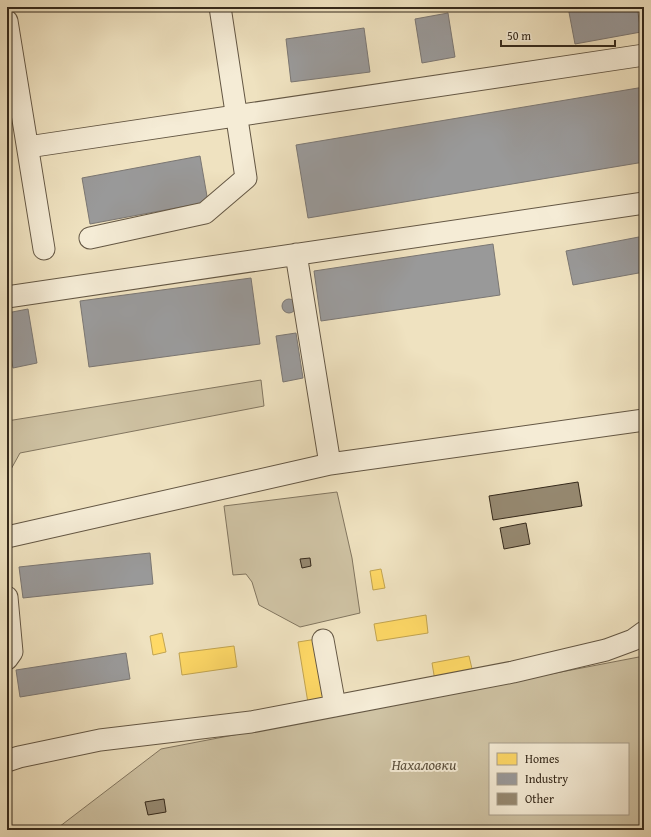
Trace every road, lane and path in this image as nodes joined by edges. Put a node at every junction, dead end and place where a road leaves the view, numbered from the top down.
1 (220, 7) edge
2 (7, 21) edge
3 (9, 46) edge
4 (644, 56) edge
5 (236, 116) junction
6 (28, 147) junction
7 (644, 203) edge
8 (90, 238) dead end
9 (44, 248) dead end
10 (296, 254) junction
11 (7, 297) edge
12 (644, 420) edge
13 (330, 464) junction
14 (7, 537) edge
15 (7, 597) edge
16 (644, 632) edge
17 (323, 640) dead end
18 (7, 659) edge
19 (336, 706) junction
20 (7, 761) edge

1 - 5 street
2 - 3 street
3 - 6 street
4 - 5 street
5 - 6 street
5 - 8 street
6 - 9 street
7 - 10 street
10 - 11 street
10 - 13 street
12 - 13 street
13 - 14 street
15 - 18 street
16 - 19 street
17 - 19 street
19 - 20 street

